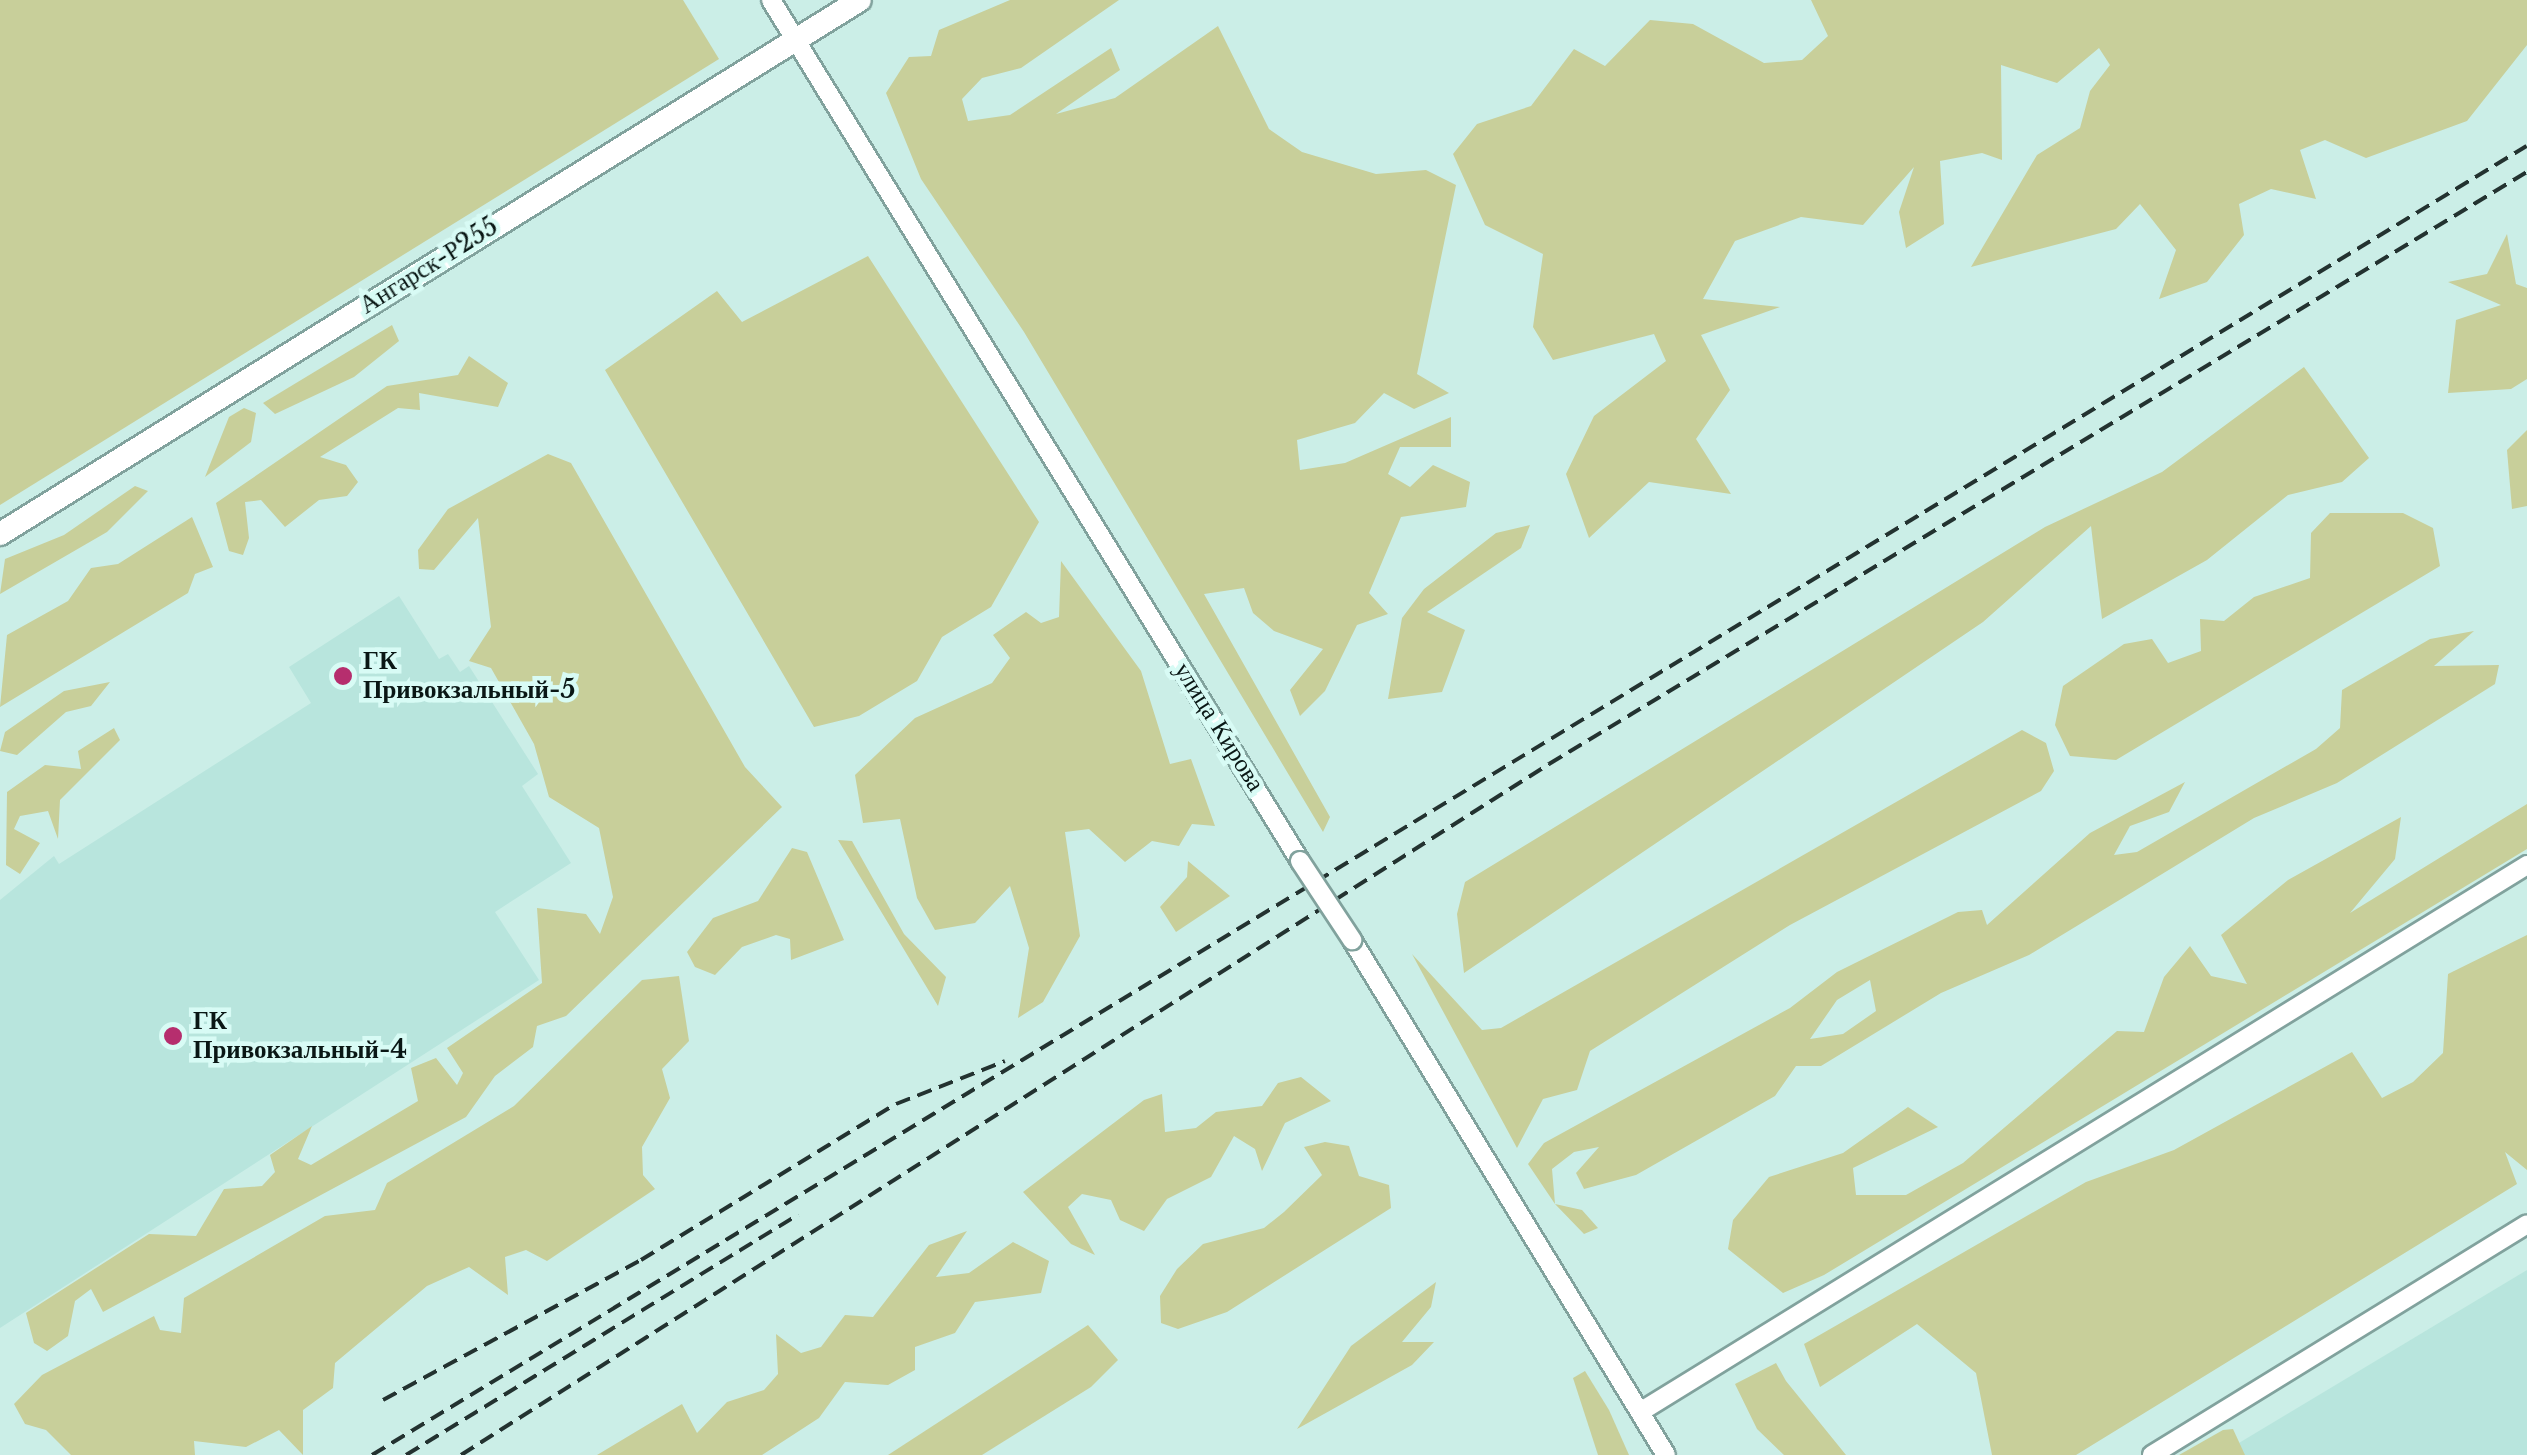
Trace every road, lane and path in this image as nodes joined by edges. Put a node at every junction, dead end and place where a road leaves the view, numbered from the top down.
1 (771, 0) edge
2 (860, 0) edge
3 (795, 40) junction
4 (0, 534) edge
5 (2527, 865) edge
6 (2527, 1224) edge
7 (1640, 1412) junction
8 (1666, 1455) edge
9 (2152, 1455) edge

1 - 3 street, улица Кирова
2 - 3 main road, Ангарск-Р255
3 - 4 main road, Ангарск-Р255
3 - 7 street, улица Кирова, bridge
5 - 7 street
6 - 9 street
7 - 8 street, улица Кирова

